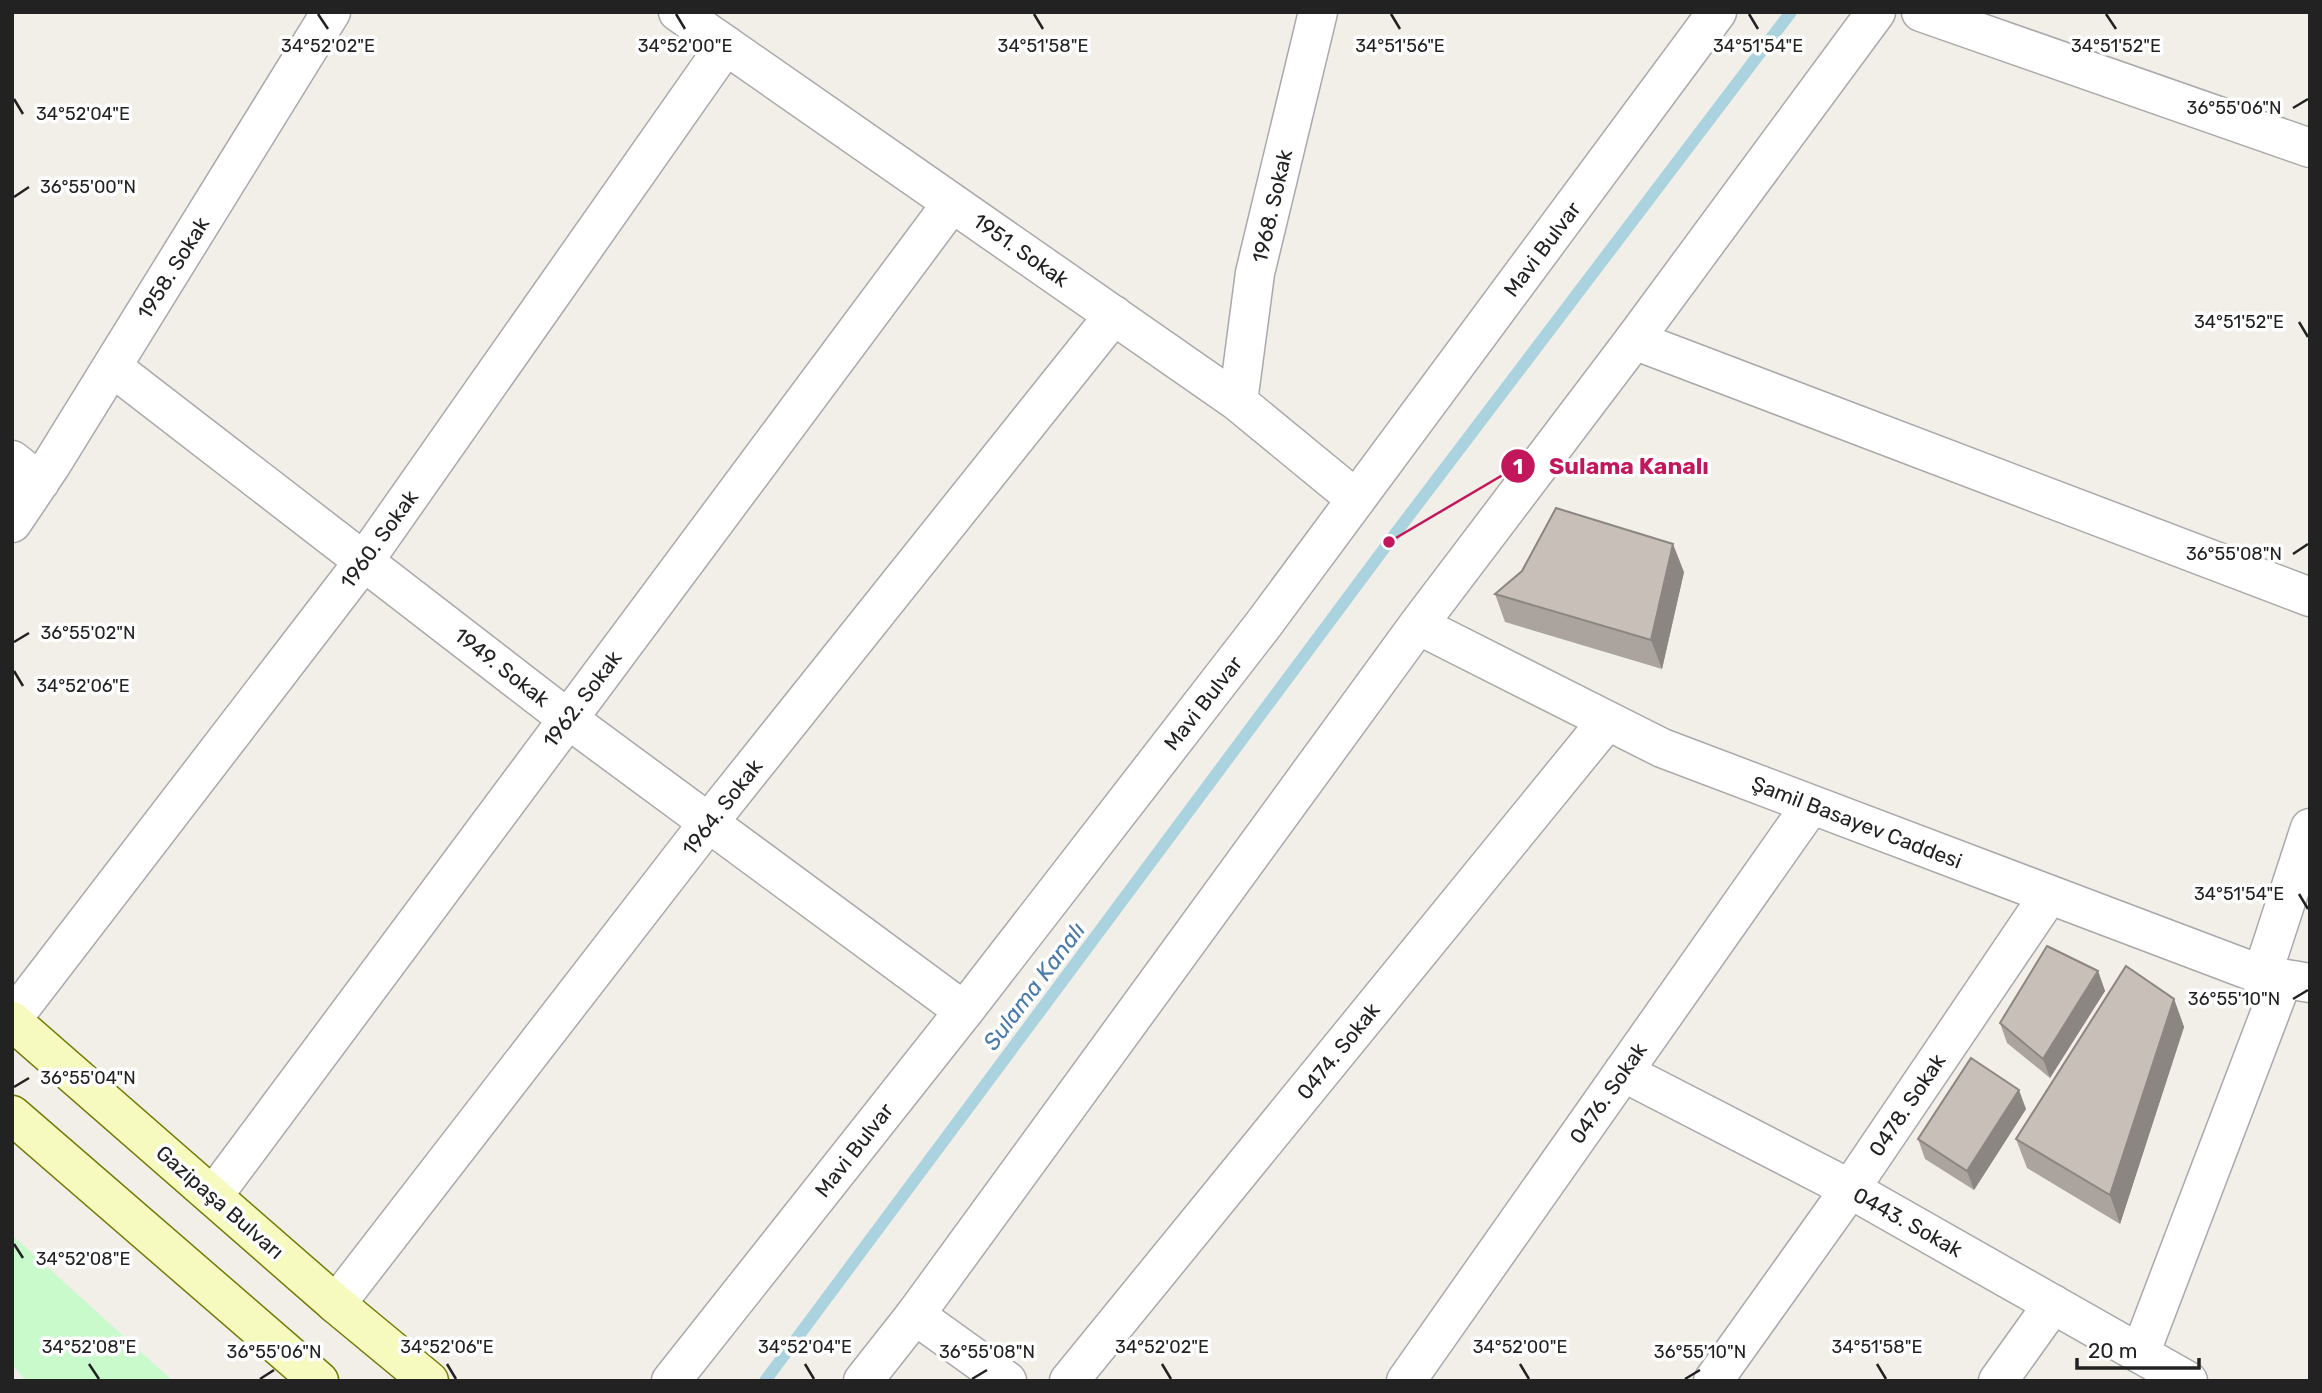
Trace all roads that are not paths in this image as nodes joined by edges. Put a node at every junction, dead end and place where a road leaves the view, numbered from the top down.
1 (331, 12) edge
2 (678, 12) edge
3 (1318, 12) edge
4 (1717, 12) edge
5 (1876, 12) edge
6 (1921, 12) edge
7 (726, 46) junction
8 (2310, 148) edge
9 (952, 203) junction
10 (1114, 315) junction
11 (1634, 340) junction
12 (111, 367) junction
13 (1238, 402) junction
14 (26, 471) edge
15 (1356, 499) junction
16 (12, 523) edge
17 (365, 561) junction
18 (2310, 597) edge
19 (1418, 625) junction
20 (568, 719) junction
21 (1607, 721) junction
22 (1811, 805) junction
23 (709, 822) junction
24 (2310, 828) edge
25 (2049, 895) junction
26 (2285, 979) edge
27 (964, 1011) junction
28 (12, 1020) edge
29 (1623, 1072) junction
30 (12, 1115) edge
31 (1850, 1189) junction
32 (213, 1196) junction
33 (336, 1304) junction
34 (2053, 1304) junction
35 (915, 1315) junction
36 (2140, 1354) junction
37 (2186, 1380) edge
38 (319, 1381) edge
39 (429, 1381) edge
40 (671, 1381) edge
41 (863, 1381) edge
42 (1007, 1381) edge
43 (1069, 1381) edge
44 (1406, 1381) edge
45 (1713, 1381) edge
46 (1998, 1381) edge

1 - 12 street, 1958. Sokak
2 - 7 street, 1951. Sokak
3 - 13 street, 1968. Sokak
4 - 15 street, Mavi Bulvar
5 - 11 street
6 - 8 street
7 - 9 street, 1951. Sokak
7 - 17 street, 1960. Sokak
9 - 10 street, 1951. Sokak
9 - 20 street, 1962. Sokak
10 - 13 street, 1951. Sokak
10 - 23 street, 1964. Sokak
11 - 18 street
11 - 19 street
12 - 14 street, 1958. Sokak
12 - 17 street, 1949. Sokak
13 - 15 street, 1951. Sokak
14 - 16 street, 1958. Sokak
15 - 27 street, Mavi Bulvar
17 - 20 street, 1949. Sokak
17 - 28 street, 1960. Sokak
19 - 21 street, Şamil Basayev Caddesi
19 - 35 street
20 - 23 street, 1949. Sokak
20 - 32 street, 1962. Sokak
21 - 22 street, Şamil Basayev Caddesi
21 - 43 street, 0474. Sokak
22 - 25 street, Şamil Basayev Caddesi
22 - 29 street, 0476. Sokak
23 - 27 street, 1949. Sokak
23 - 33 street, 1964. Sokak
24 - 26 street
25 - 26 street, Şamil Basayev Caddesi
25 - 31 street, 0478. Sokak
26 - 36 street
27 - 40 street, Mavi Bulvar
28 - 32 main road, Gazipaşa Bulvarı
29 - 31 street, 0443. Sokak
29 - 44 street, 0476. Sokak
30 - 38 main road
31 - 34 street, 0443. Sokak
31 - 45 street, 0478. Sokak
32 - 33 main road, Gazipaşa Bulvarı
33 - 39 main road, Gazipaşa Bulvarı
34 - 36 street, 0443. Sokak
34 - 46 street
35 - 41 street
35 - 42 street
36 - 37 street, 0443. Sokak

